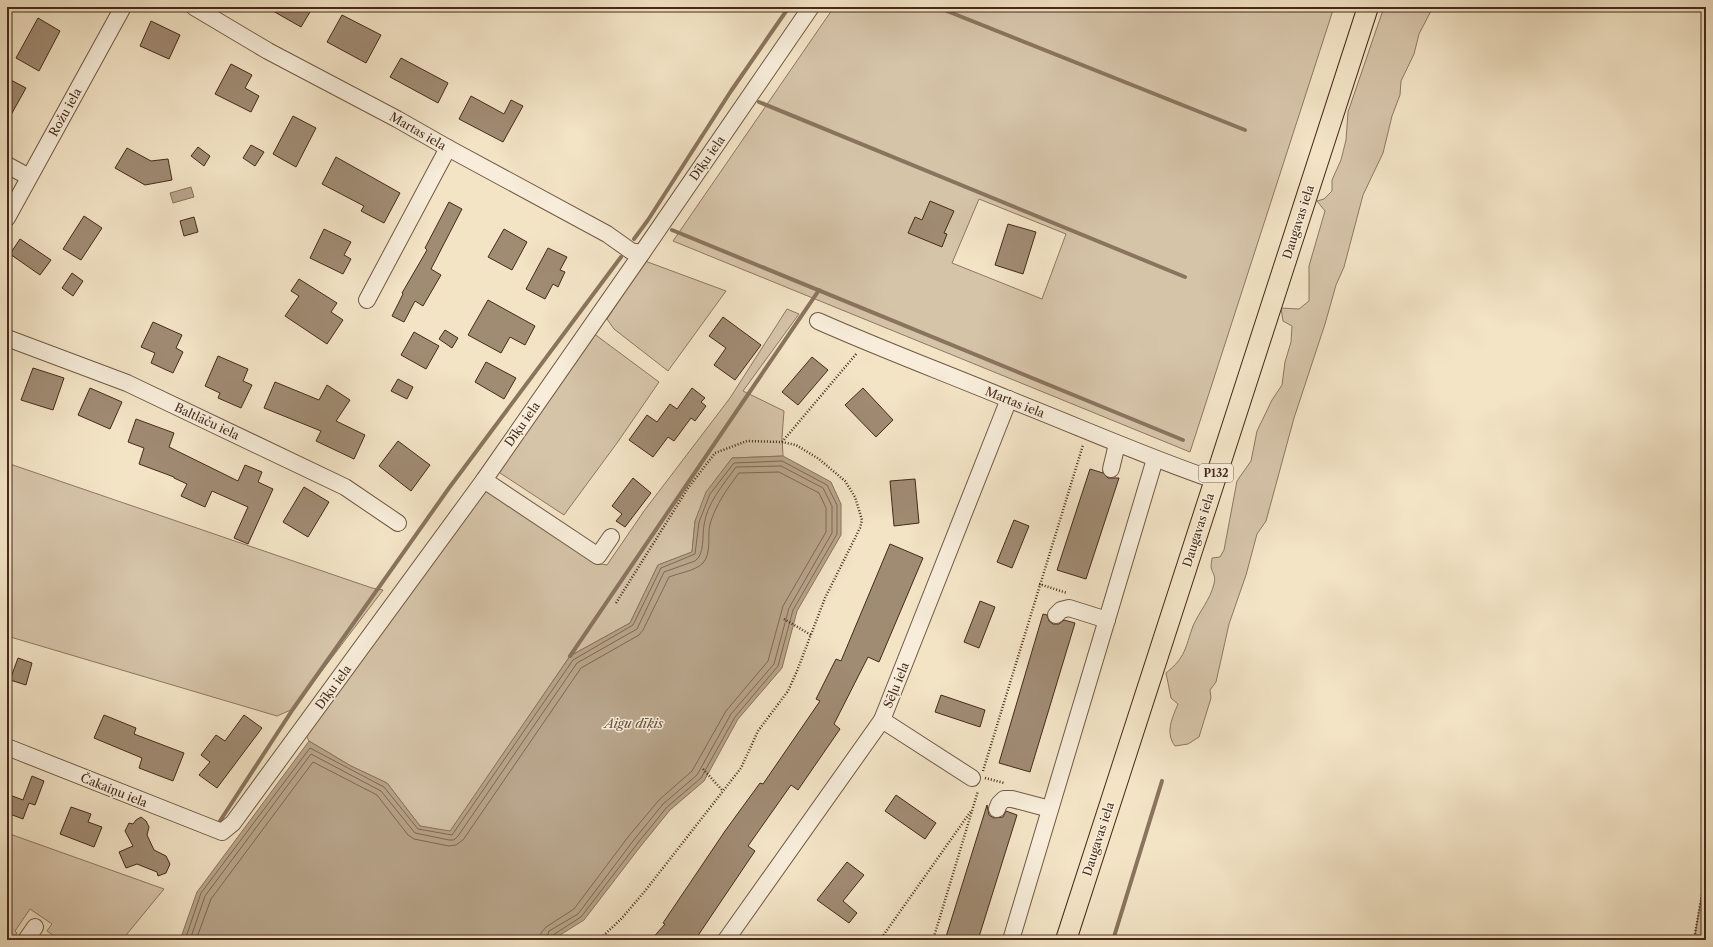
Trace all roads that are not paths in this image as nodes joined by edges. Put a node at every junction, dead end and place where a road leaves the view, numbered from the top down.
1 (123, 7) edge
2 (194, 7) edge
3 (811, 7) edge
4 (1368, 7) edge
5 (448, 148) junction
6 (7, 165) edge
7 (29, 177) junction
8 (7, 218) edge
9 (642, 253) junction
10 (368, 300) dead end
11 (818, 321) dead end
12 (7, 338) edge
13 (1009, 399) junction
14 (1117, 444) junction
15 (1155, 459) junction
16 (1111, 469) dead end
17 (484, 480) junction
18 (1214, 480) junction
19 (398, 523) dead end
20 (611, 537) dead end
21 (1056, 615) dead end
22 (1107, 620) junction
23 (882, 720) junction
24 (7, 747) edge
25 (978, 780) road end
26 (997, 809) dead end
27 (1050, 809) junction
28 (222, 832) joint
29 (726, 940) edge
30 (1011, 940) edge
31 (1066, 940) edge

1 - 7 street, Rožu iela
2 - 5 street, Martas iela
3 - 9 street, Dīķu iela
4 - 18 main road, Daugavas iela / P132
5 - 9 street, Martas iela
5 - 10 street
6 - 7 street
7 - 8 street, Rožu iela
9 - 17 street, Dīķu iela
11 - 13 street, Martas iela
12 - 19 street, Baltlāču iela
13 - 14 street, Martas iela
13 - 23 street, Sēļu iela
14 - 15 street, Martas iela
14 - 16 street
15 - 18 street, Martas iela
15 - 22 street
17 - 20 street
17 - 28 street, Dīķu iela
18 - 31 main road, Daugavas iela / P132
21 - 22 street
22 - 27 street
23 - 25 street
23 - 29 street, Sēļu iela
24 - 28 street, Čakaiņu iela
26 - 27 street
27 - 30 street

